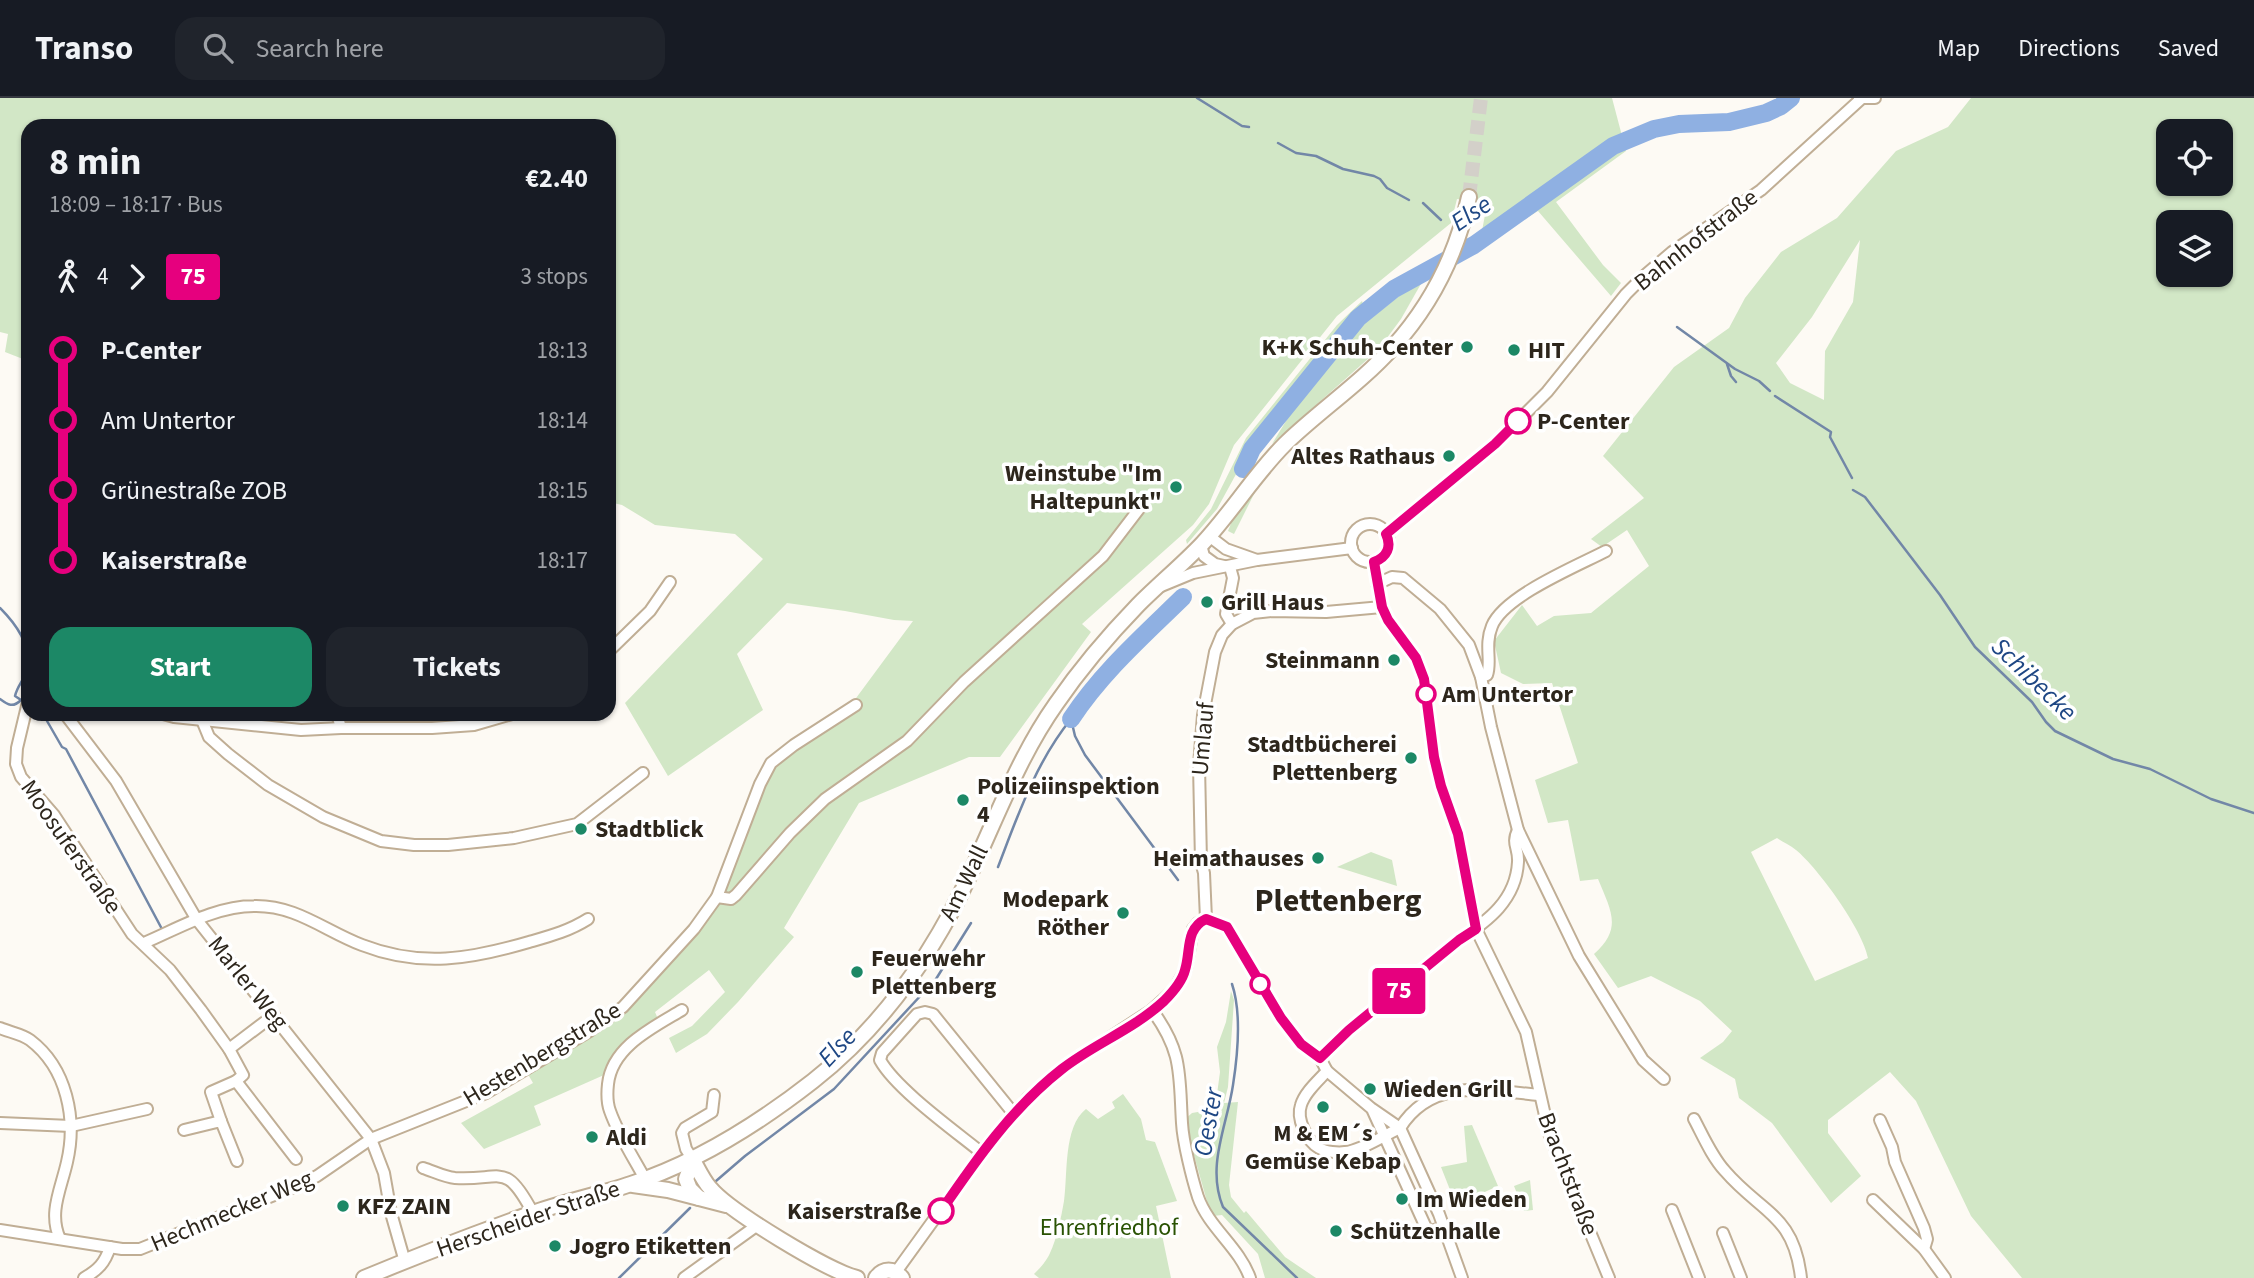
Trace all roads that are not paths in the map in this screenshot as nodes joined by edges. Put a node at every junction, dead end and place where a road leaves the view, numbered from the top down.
1 (1861, 98) edge
2 (1875, 98) edge
3 (1469, 197) tunnel mouth
4 (1139, 509) dead end
5 (1386, 534) junction
6 (1205, 541) junction
7 (1352, 548) junction
8 (1606, 551) dead end
9 (1257, 560) junction
10 (1374, 562) junction
11 (1230, 567) junction
12 (670, 582) dead end
13 (1377, 583) junction
14 (1156, 588) junction
15 (1382, 607) junction
16 (1232, 624) junction
17 (616, 645) edge
18 (1481, 677) junction
19 (856, 705) dead end
20 (23, 721) edge
21 (70, 721) edge
22 (202, 721) edge
23 (212, 721) edge
24 (339, 721) edge
25 (488, 721) edge
26 (341, 728) junction
27 (643, 773) dead end
28 (1518, 830) junction
29 (716, 897) junction
30 (588, 919) dead end
31 (1206, 919) junction
32 (197, 920) junction
33 (1476, 929) junction
34 (144, 943) junction
35 (682, 1010) dead end
36 (1152, 1010) junction
37 (274, 1015) junction
38 (0, 1028) edge
39 (229, 1049) junction
40 (1320, 1058) junction
41 (1327, 1071) junction
42 (1664, 1079) dead end
43 (236, 1081) junction
44 (714, 1095) dead end
45 (1539, 1095) junction
46 (146, 1108) dead end
47 (1371, 1108) junction
48 (1014, 1114) junction
49 (1694, 1119) dead end
50 (1880, 1120) dead end
51 (221, 1121) junction
52 (0, 1123) edge
53 (71, 1126) junction
54 (1400, 1128) junction
55 (184, 1130) dead end
56 (1385, 1135) junction
57 (371, 1139) junction
58 (982, 1153) junction
59 (296, 1159) dead end
60 (692, 1160) junction
61 (237, 1161) dead end
62 (423, 1168) dead end
63 (645, 1179) junction
64 (630, 1185) junction
65 (701, 1199) junction
66 (1873, 1200) dead end
67 (731, 1206) junction
68 (1672, 1210) dead end
69 (533, 1213) junction
70 (759, 1224) junction
71 (1444, 1227) junction
72 (0, 1230) edge
73 (1723, 1233) dead end
74 (60, 1239) junction
75 (110, 1247) junction
76 (1924, 1249) junction
77 (405, 1262) junction
78 (899, 1275) edge
79 (84, 1278) edge
80 (364, 1278) edge
81 (684, 1278) edge
82 (857, 1278) edge
83 (876, 1278) edge
84 (1250, 1278) edge
85 (1462, 1278) edge
86 (1609, 1278) edge
87 (1699, 1278) edge
88 (1741, 1278) edge
89 (1801, 1278) edge
90 (1945, 1278) edge

1 - 2 street
1 - 5 street, Bahnhofstraße
3 - 6 main road
4 - 29 street
5 - 7 street
5 - 10 street
6 - 9 street, Am Wall
6 - 11 street
6 - 14 main road, Am Wall
7 - 9 street, Am Wall
7 - 10 street
8 - 18 street
9 - 11 street, Am Wall
10 - 13 street
11 - 14 street, Am Wall
11 - 16 street
12 - 17 street
13 - 15 street
13 - 18 street
14 - 60 main road, Am Wall
15 - 16 street
15 - 33 street
16 - 31 street, Umlauf
18 - 28 street
19 - 29 street, Hestenbergstraße
20 - 34 street, Moosuferstraße
21 - 32 street, Marler Weg
22 - 27 street
23 - 26 street
24 - 26 street
25 - 26 street
28 - 33 street
28 - 42 street
29 - 57 street, Hestenbergstraße
30 - 32 street
31 - 36 street
31 - 40 street
32 - 34 street
32 - 37 street, Marler Weg
33 - 40 street
33 - 45 street
34 - 39 street, Moosuferstraße
35 - 63 street
36 - 48 street
36 - 84 street
37 - 39 street
37 - 57 street, Marler Weg
38 - 53 street
39 - 43 street, Moosuferstraße
40 - 41 street
41 - 47 street
41 - 56 street
43 - 51 street
43 - 59 street, Moosuferstraße
44 - 60 street
45 - 54 street, Brachtstraße
45 - 86 street, Brachtstraße
46 - 53 street
47 - 54 street
47 - 56 street
48 - 58 street
48 - 58 street
49 - 89 street
50 - 76 street
51 - 55 street
51 - 61 street
52 - 53 street
53 - 74 street
54 - 56 street
54 - 71 street
56 - 71 street
57 - 75 street, Hechmecker Weg
57 - 77 street, Marler Weg
58 - 78 street
60 - 63 main road, Herscheider Straße
60 - 65 main road
60 - 67 main road
62 - 69 street
63 - 64 main road, Herscheider Straße
64 - 65 main road
64 - 69 main road, Herscheider Straße
65 - 67 main road
66 - 76 street
67 - 70 main road
68 - 87 street
69 - 77 main road, Herscheider Straße
70 - 81 street
70 - 82 main road
71 - 85 street
72 - 74 street, Hechmecker Weg
73 - 88 street
74 - 75 street, Hechmecker Weg
75 - 79 street
76 - 90 street
77 - 80 main road, Herscheider Straße
78 - 83 main road

